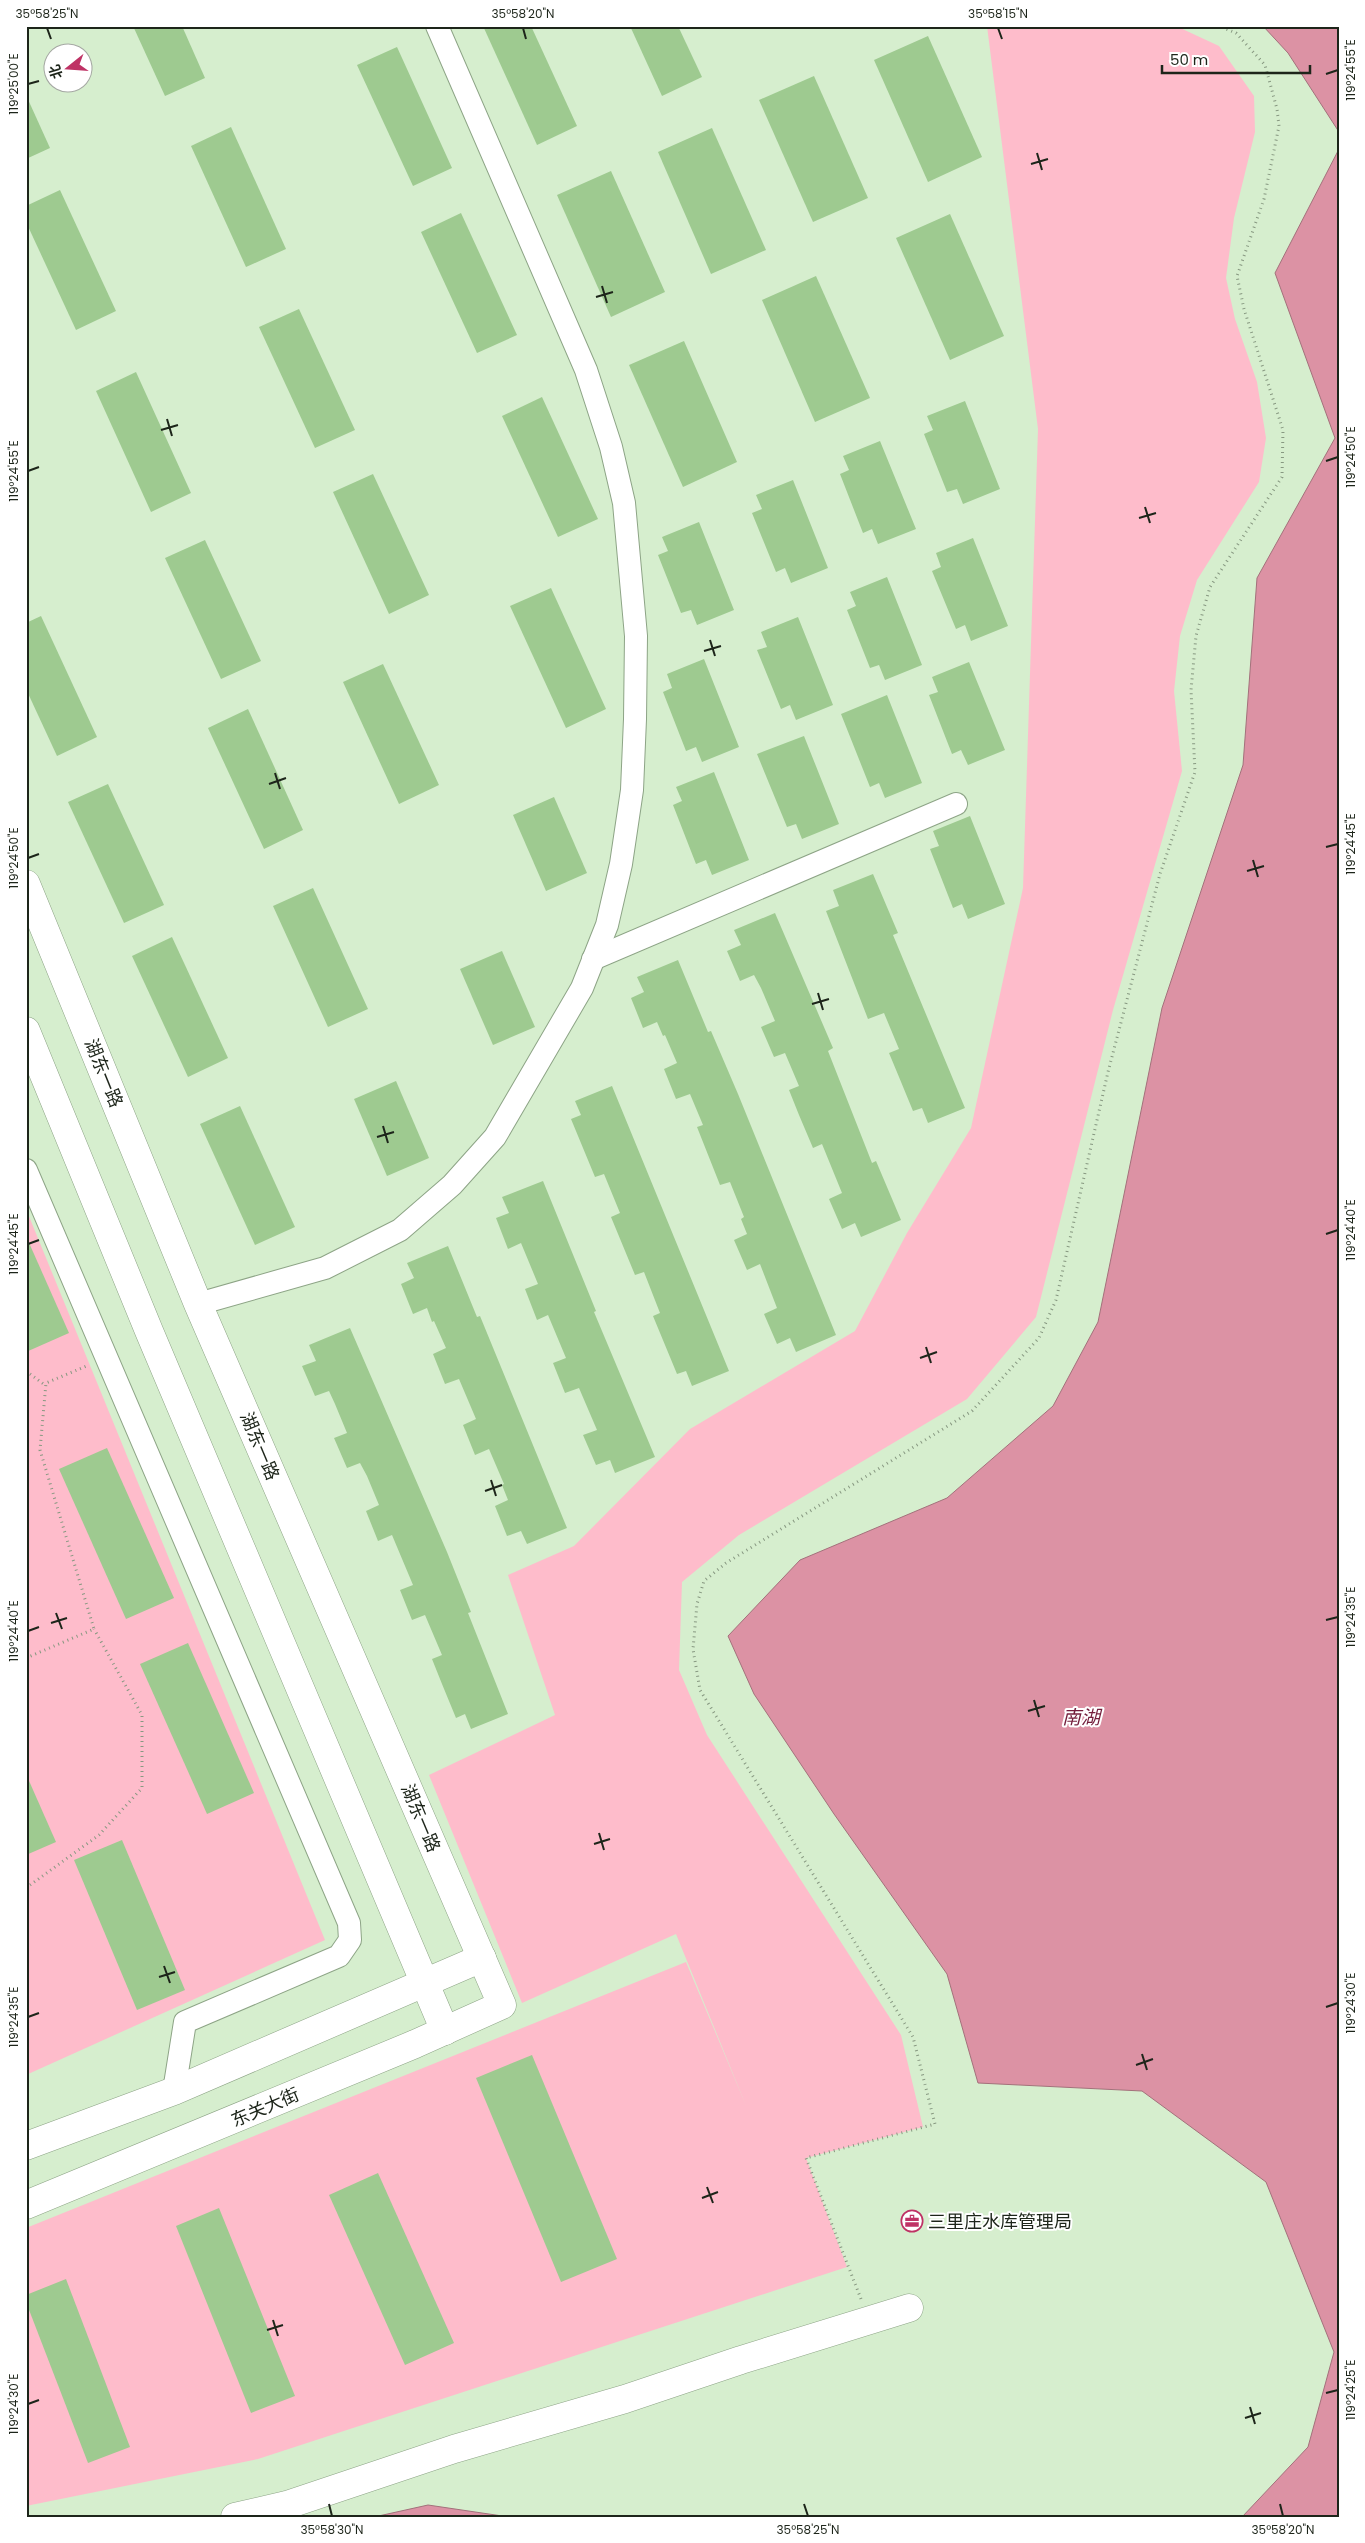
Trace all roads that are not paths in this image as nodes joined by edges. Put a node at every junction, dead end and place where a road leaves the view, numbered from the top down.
1 (438, 26) edge
2 (956, 804) dead end
3 (26, 884) edge
4 (593, 959) junction
5 (26, 1031) edge
6 (26, 1170) edge
7 (198, 1304) junction
8 (482, 1958) junction
9 (423, 1982) junction
10 (502, 2005) joint
11 (445, 2031) junction
12 (174, 2091) junction
13 (26, 2146) edge
14 (26, 2206) edge
15 (909, 2308) dead end
16 (235, 2517) edge

1 - 4 street
2 - 4 street
3 - 7 main road, 湖东一路
4 - 7 street
5 - 9 main road
6 - 12 street
7 - 8 main road, 湖东一路
8 - 9 main road
8 - 10 main road, 湖东一路
9 - 11 main road
9 - 12 main road
10 - 11 main road, 东关大街
11 - 14 main road, 东关大街
12 - 13 main road
15 - 16 main road

